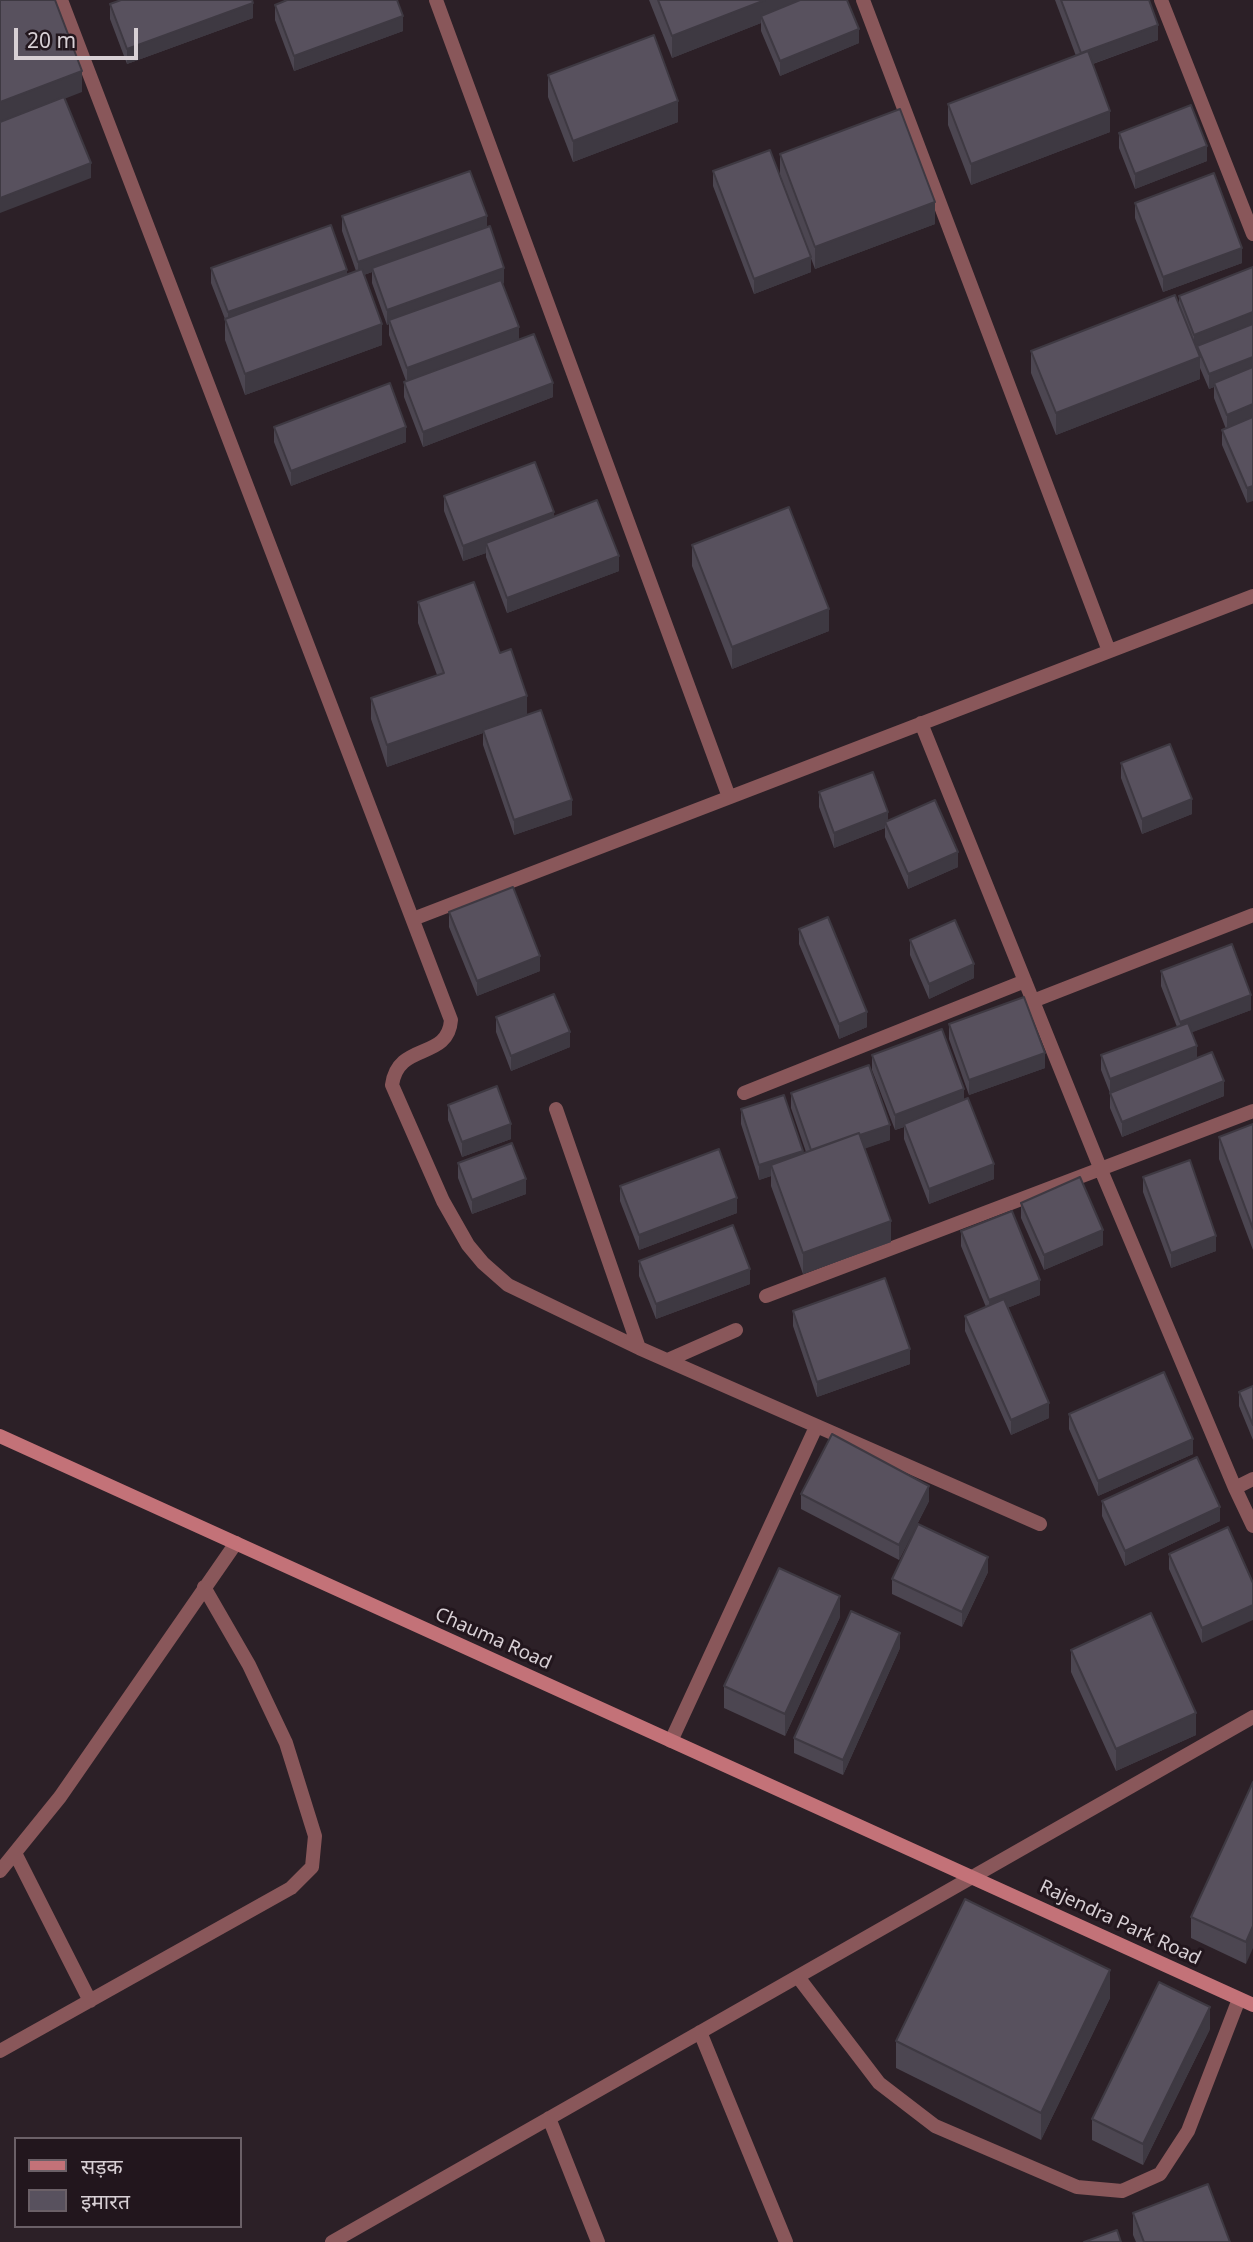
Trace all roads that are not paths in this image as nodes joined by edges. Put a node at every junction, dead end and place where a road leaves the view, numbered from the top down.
1 (61, 0) edge
2 (436, 0) edge
3 (863, 0) edge
4 (1161, 0) edge
5 (1253, 234) edge
6 (1253, 596) edge
7 (1109, 651) junction
8 (920, 723) junction
9 (729, 797) junction
10 (1253, 915) edge
11 (412, 919) junction
12 (1024, 981) junction
13 (1033, 1001) junction
14 (744, 1093) dead end
15 (556, 1109) dead end
16 (1253, 1111) edge
17 (1101, 1170) junction
18 (766, 1296) dead end
19 (736, 1329) dead end
20 (639, 1348) junction
21 (668, 1360) junction
22 (816, 1427) junction
23 (0, 1436) edge
24 (1253, 1479) edge
25 (1235, 1488) junction
26 (1040, 1524) dead end
27 (1253, 1526) edge
28 (236, 1543) junction
29 (204, 1587) junction
30 (1253, 1717) edge
31 (671, 1741) junction
32 (15, 1853) junction
33 (0, 1871) edge
34 (970, 1876) junction
35 (798, 1977) junction
36 (1238, 1999) junction
37 (90, 2001) junction
38 (1253, 2005) edge
39 (700, 2032) junction
40 (0, 2051) edge
41 (549, 2118) junction
42 (332, 2242) edge
43 (598, 2242) edge
44 (786, 2242) edge

1 - 11 street
2 - 9 street
3 - 7 street
4 - 5 street
6 - 7 street
7 - 8 street
8 - 9 street
8 - 12 street
9 - 11 street
10 - 13 street
11 - 20 street
12 - 13 street
12 - 14 street
13 - 17 street
15 - 20 street
16 - 17 street
17 - 18 street
17 - 25 street
19 - 21 street
20 - 21 street
21 - 22 street
22 - 26 street
22 - 31 street
23 - 28 street, Chauma Road
24 - 25 street
25 - 27 street
28 - 29 street
28 - 31 street, Chauma Road
29 - 32 street
29 - 37 street
30 - 34 street
31 - 34 street, Chauma Road
32 - 33 street
32 - 37 street
34 - 35 street
34 - 36 street, Rajendra Park Road
35 - 36 street
35 - 39 street
36 - 38 street, Rajendra Park Road
37 - 40 street
39 - 41 street
39 - 44 street
41 - 42 street
41 - 43 street

